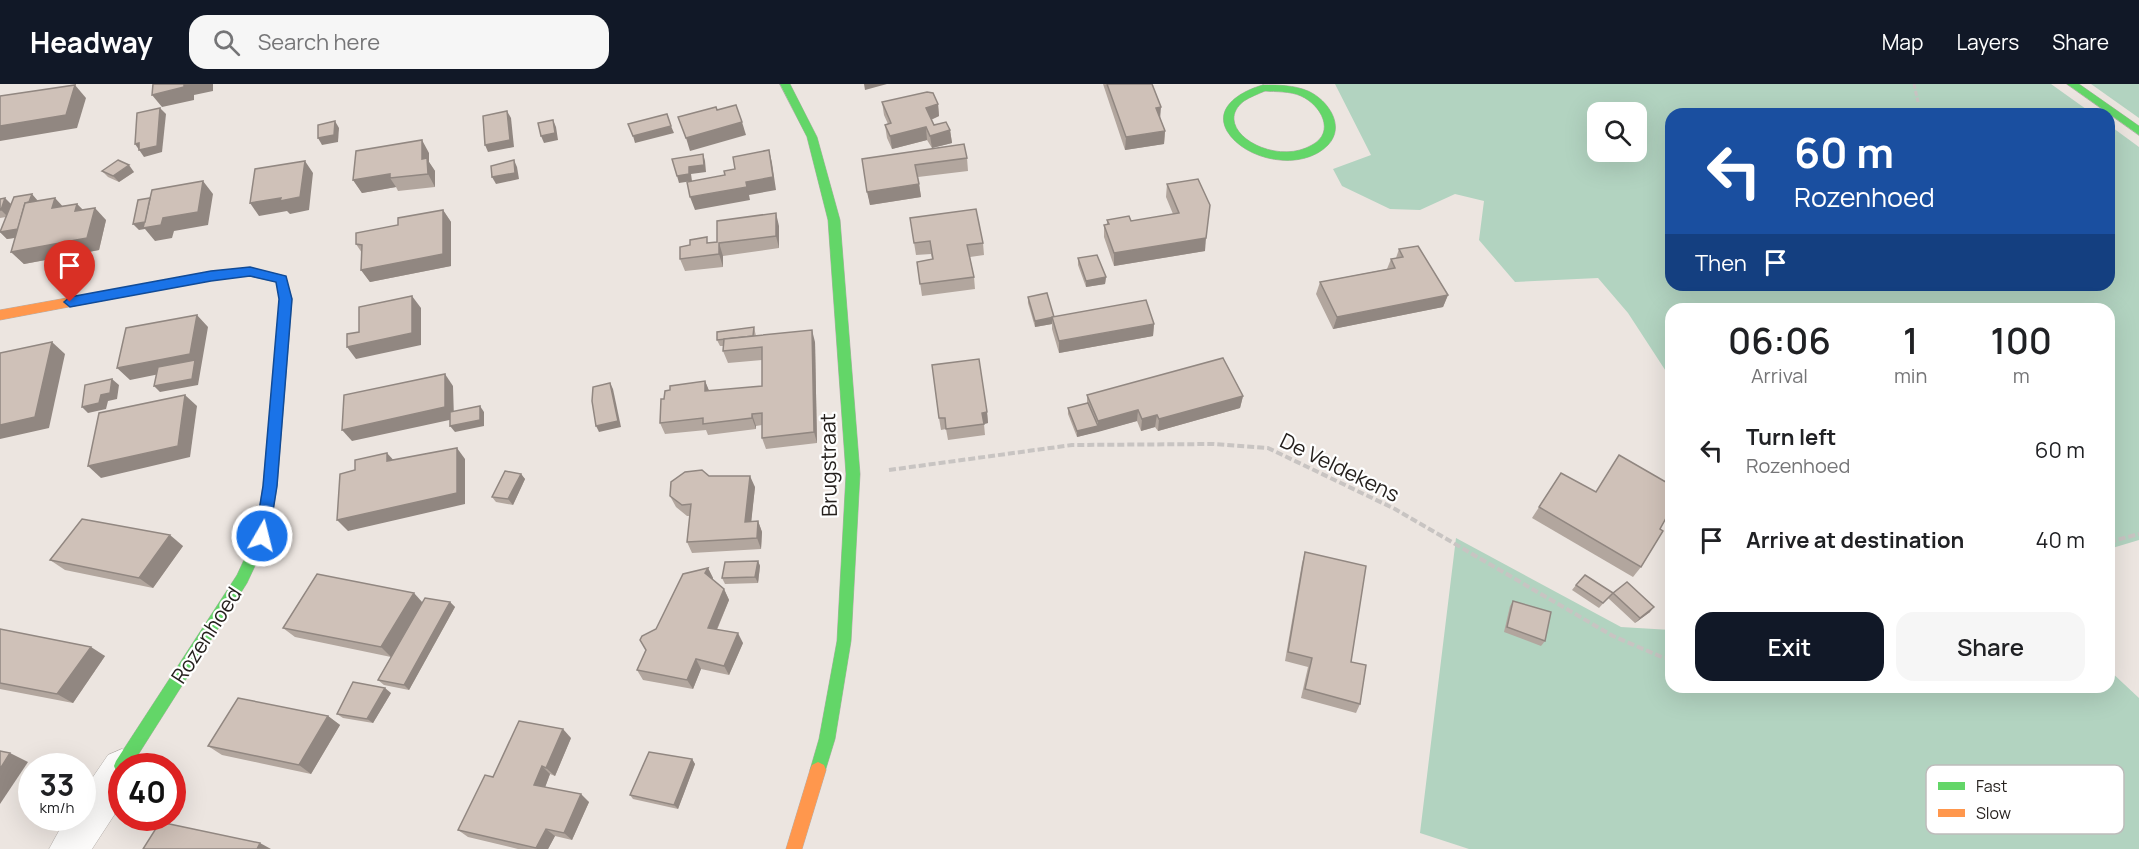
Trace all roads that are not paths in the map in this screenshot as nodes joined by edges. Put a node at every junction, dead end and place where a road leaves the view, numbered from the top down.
1 (785, 84) edge
2 (2072, 84) edge
3 (1290, 86) edge
4 (2106, 108) edge
5 (2115, 114) edge
6 (2139, 131) edge
7 (0, 315) edge
8 (131, 753) edge
9 (108, 789) edge
10 (69, 849) edge
11 (794, 849) edge

1 - 11 street, Brugstraat
2 - 4 street
3 - 3 street
5 - 6 street
7 - 8 street, Rozenhoed
9 - 10 street, Rozenhoed

